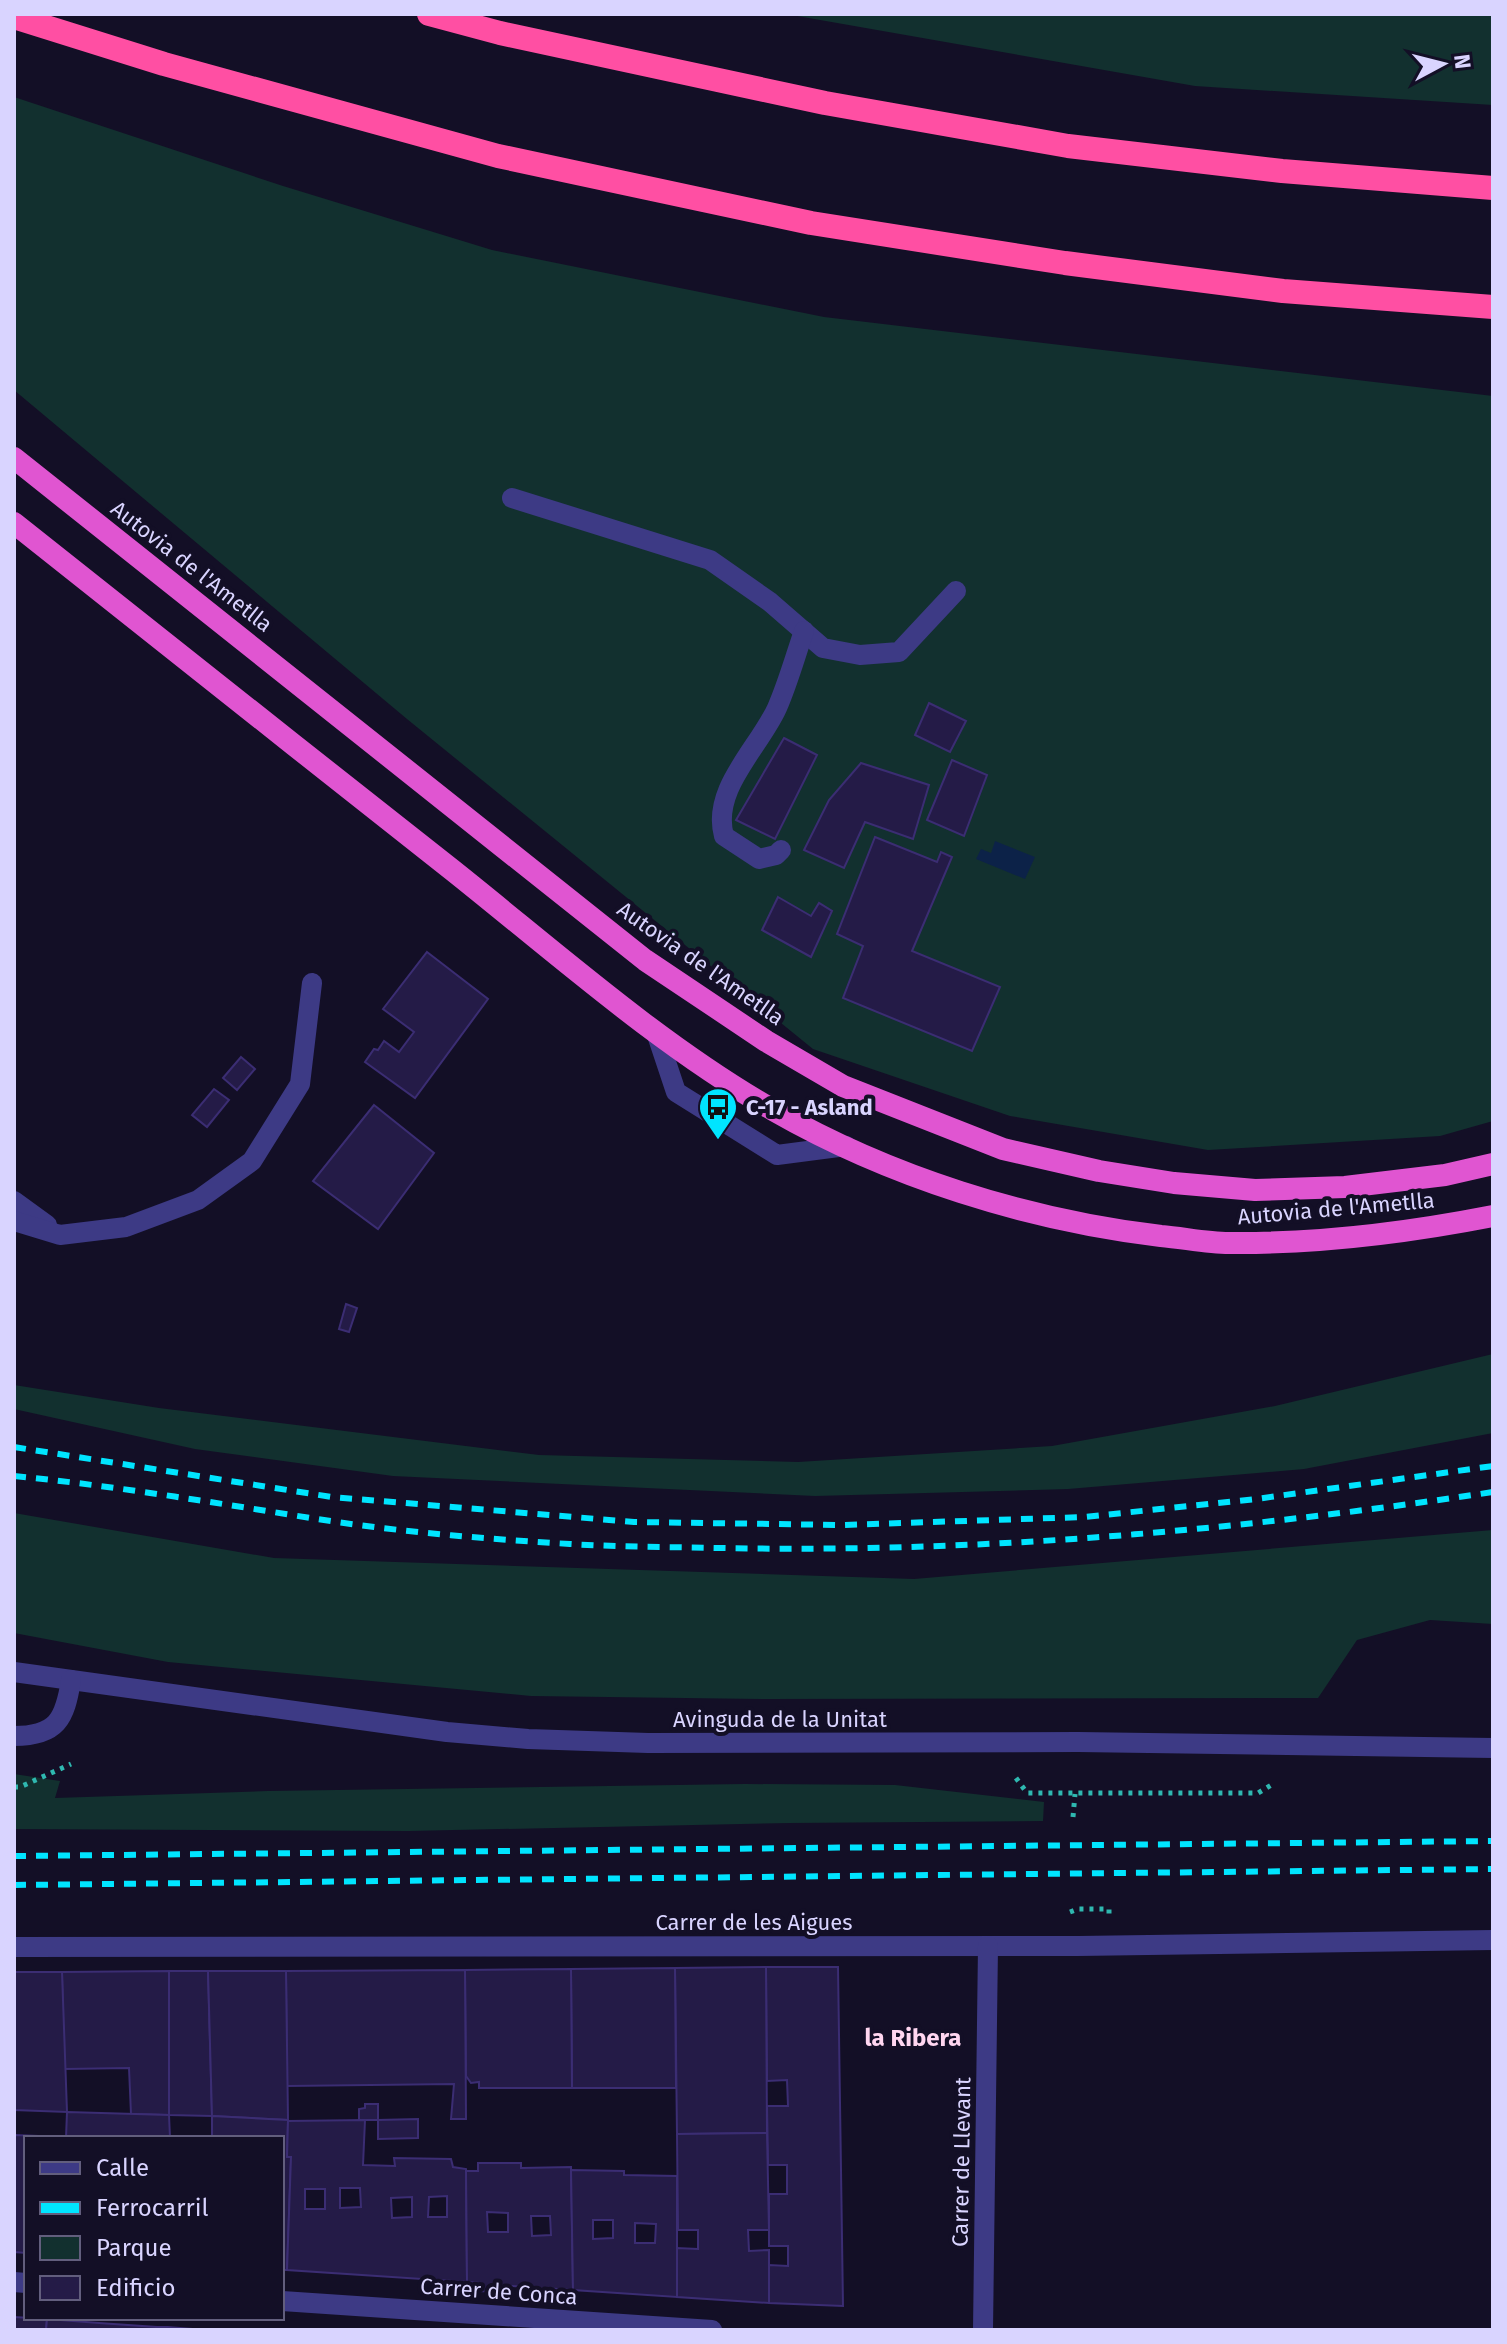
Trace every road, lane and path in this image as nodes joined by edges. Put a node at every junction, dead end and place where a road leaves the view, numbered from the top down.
1 (429, 14) edge
2 (14, 17) edge
3 (1493, 188) edge
4 (1493, 307) edge
5 (16, 457) edge
6 (512, 498) dead end
7 (14, 523) edge
8 (956, 591) dead end
9 (804, 631) junction
10 (781, 850) dead end
11 (312, 983) dead end
12 (656, 1032) junction
13 (846, 1146) junction
14 (1493, 1164) edge
15 (14, 1201) edge
16 (1493, 1216) edge
17 (14, 1221) edge
18 (60, 1235) junction
19 (14, 1672) edge
20 (71, 1680) junction
21 (14, 1736) edge
22 (1493, 1748) edge
23 (71, 1764) dead end
24 (1016, 1778) dead end
25 (1273, 1784) dead end
26 (14, 1787) edge
27 (1075, 1794) junction
28 (1073, 1817) dead end
29 (1078, 1909) dead end
30 (1109, 1909) dead end
31 (1493, 1940) edge
32 (988, 1946) junction
33 (14, 1947) edge
34 (284, 2301) edge
35 (712, 2330) edge
36 (983, 2330) edge

1 - 3 highway
2 - 4 highway
5 - 14 highway, Autovia de l'Ametlla
6 - 9 street
7 - 12 highway, Autovia de l'Ametlla
8 - 9 street
9 - 10 street
11 - 18 street
12 - 13 highway, Autovia de l'Ametlla
12 - 13 street
13 - 16 highway, Autovia de l'Ametlla
15 - 18 street
17 - 18 street
19 - 20 street, Avinguda de la Unitat
20 - 21 street
20 - 22 street, Avinguda de la Unitat
23 - 26 path
24 - 27 path
25 - 27 path
27 - 28 path
29 - 30 path
31 - 32 street, Carrer de les Aigues
32 - 33 street, Carrer de les Aigues
32 - 36 street, Carrer de Llevant
34 - 35 street, Carrer de Conca

